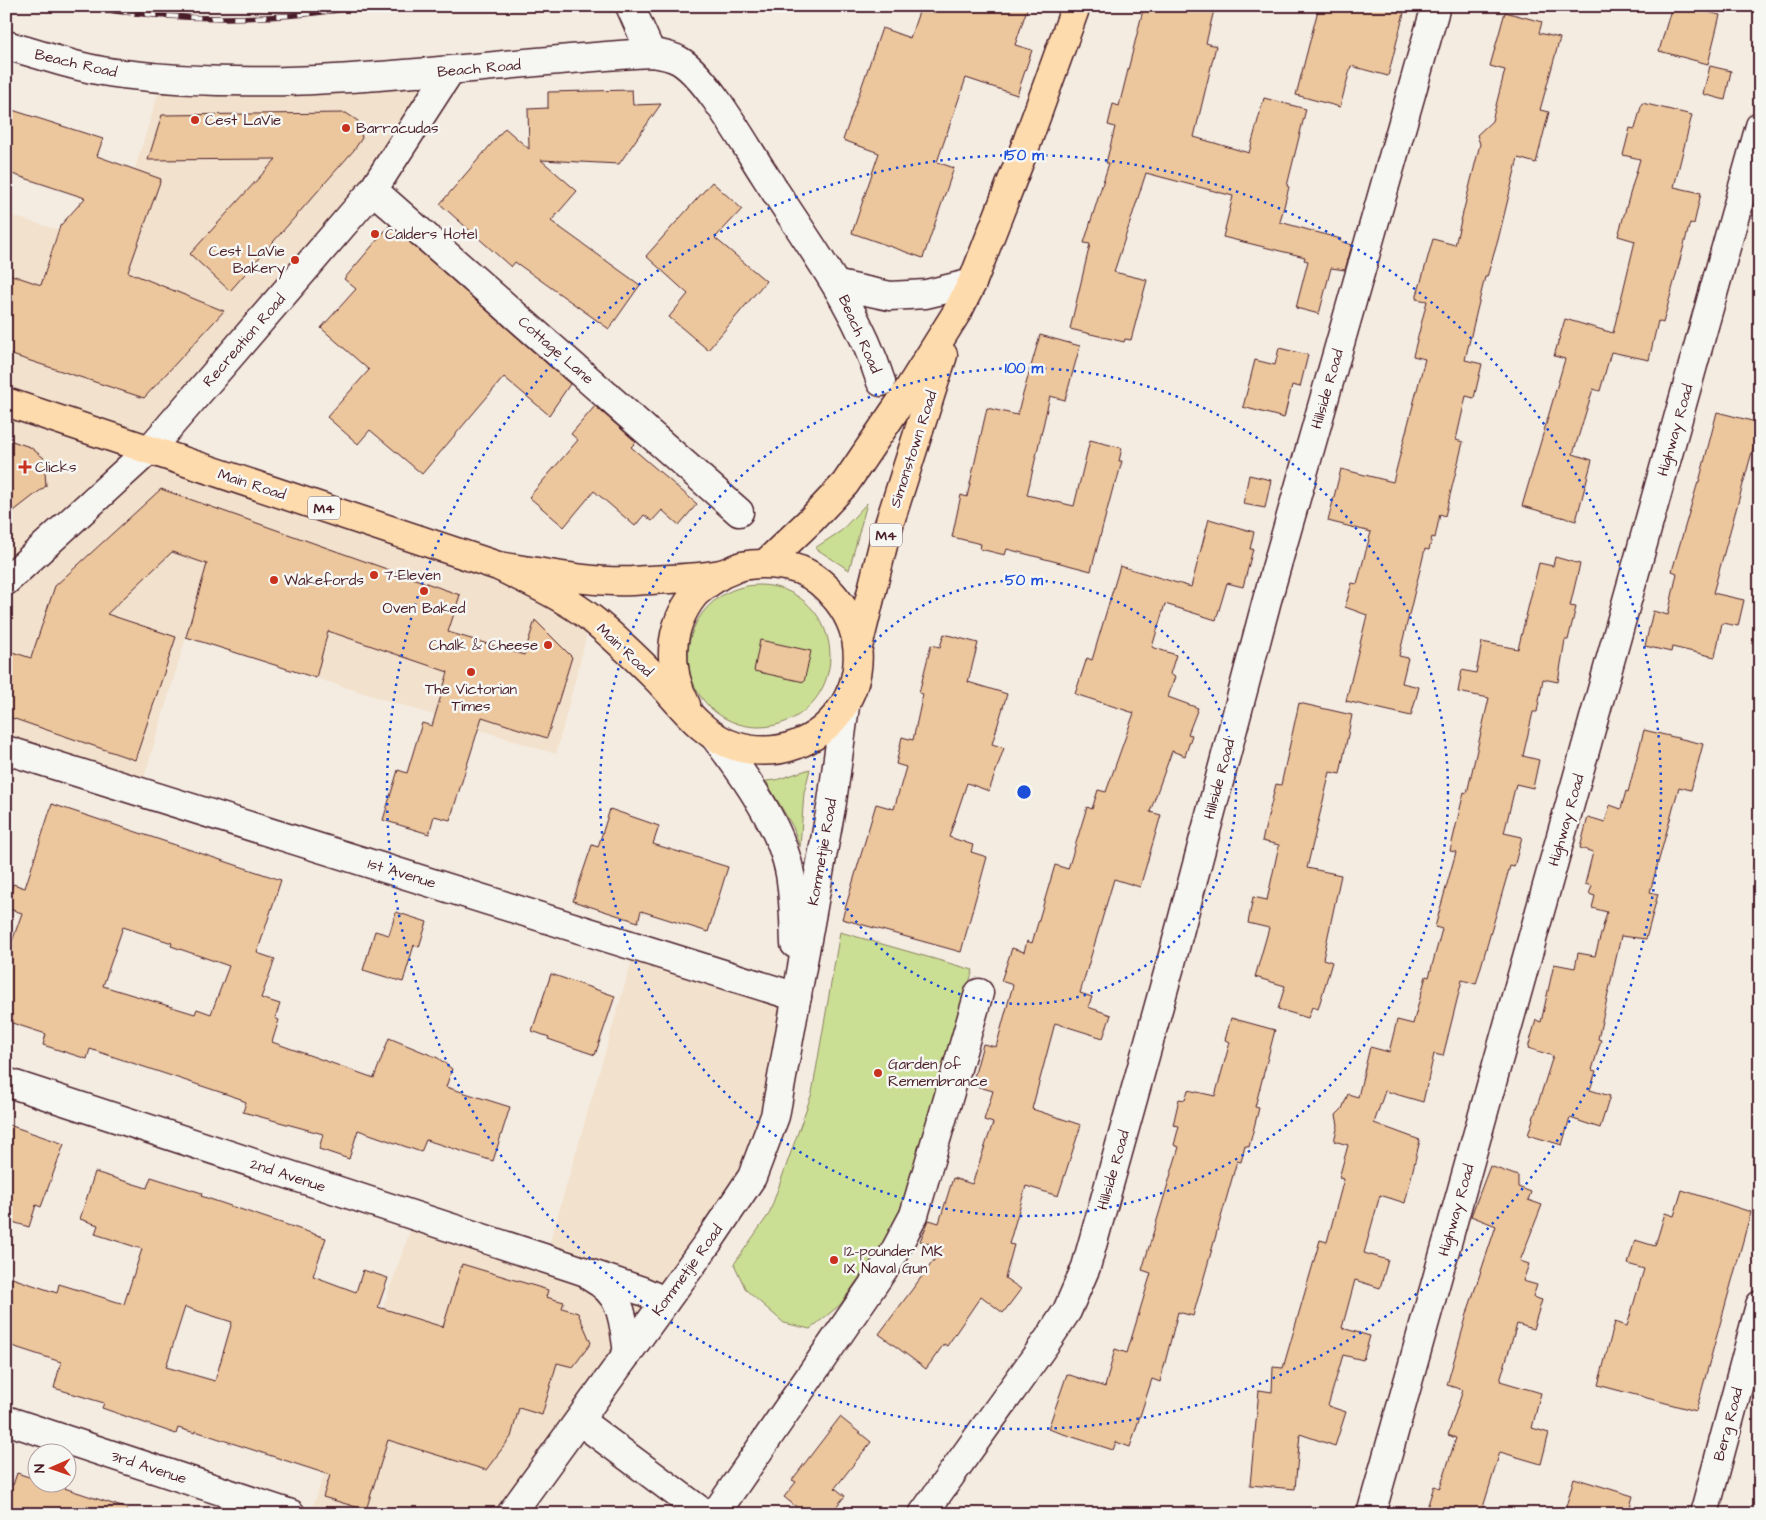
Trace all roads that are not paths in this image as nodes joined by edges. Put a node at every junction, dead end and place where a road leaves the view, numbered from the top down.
1 (630, 6) edge
2 (1076, 6) edge
3 (1436, 6) edge
4 (6, 45) edge
5 (650, 53) junction
6 (450, 71) junction
7 (1760, 126) edge
8 (373, 190) junction
9 (972, 283) junction
10 (838, 285) junction
11 (959, 309) junction
12 (881, 382) dead end
13 (6, 402) edge
14 (150, 449) junction
15 (739, 512) dead end
16 (766, 564) junction
17 (498, 566) junction
18 (722, 574) junction
19 (6, 580) edge
20 (858, 649) junction
21 (845, 706) junction
22 (691, 715) junction
23 (714, 736) junction
24 (6, 750) edge
25 (979, 993) dead end
26 (798, 997) junction
27 (6, 1082) edge
28 (571, 1267) junction
29 (665, 1301) junction
30 (1760, 1305) edge
31 (628, 1353) junction
32 (6, 1420) edge
33 (580, 1421) junction
34 (291, 1514) edge
35 (511, 1514) edge
36 (923, 1514) edge
37 (1371, 1514) edge
38 (1704, 1514) edge

1 - 5 street
2 - 9 main road, Simonstown Road / M4
3 - 36 street, Hillside Road
4 - 6 street, Beach Road
5 - 6 street, Beach Road
5 - 10 street, Beach Road
6 - 8 street, Recreation Road
7 - 37 street, Highway Road
8 - 14 street, Recreation Road
8 - 15 street, Cottage Lane
9 - 10 street, Beach Road
9 - 11 main road, Simonstown Road / M4
10 - 12 street, Beach Road
11 - 16 main road, Simonstown Road / M4
11 - 20 main road, Simonstown Road / M4
13 - 14 main road, Main Road / M4
14 - 17 main road, Main Road / M4
14 - 19 street, Recreation Road
16 - 18 main road, Main Road / M4
16 - 20 main road, Main Road / M4
17 - 18 main road, Main Road / M4
17 - 22 main road, Main Road / M4
18 - 22 main road, Main Road / M4
20 - 21 main road, Main Road / M4
21 - 23 main road, Main Road / M4
21 - 26 street, Kommetjie Road
22 - 23 main road, Main Road / M4
23 - 26 street, Kommetjie Road
24 - 26 street, 1st Avenue
25 - 33 street
26 - 29 street, Kommetjie Road
27 - 28 street, 2nd Avenue
28 - 29 street, 2nd Avenue
28 - 31 street, 2nd Avenue
29 - 31 street, Kommetjie Road
30 - 38 street, Berg Road
31 - 33 street, Kommetjie Road
32 - 34 street, 3rd Avenue
33 - 35 street, Kommetjie Road

